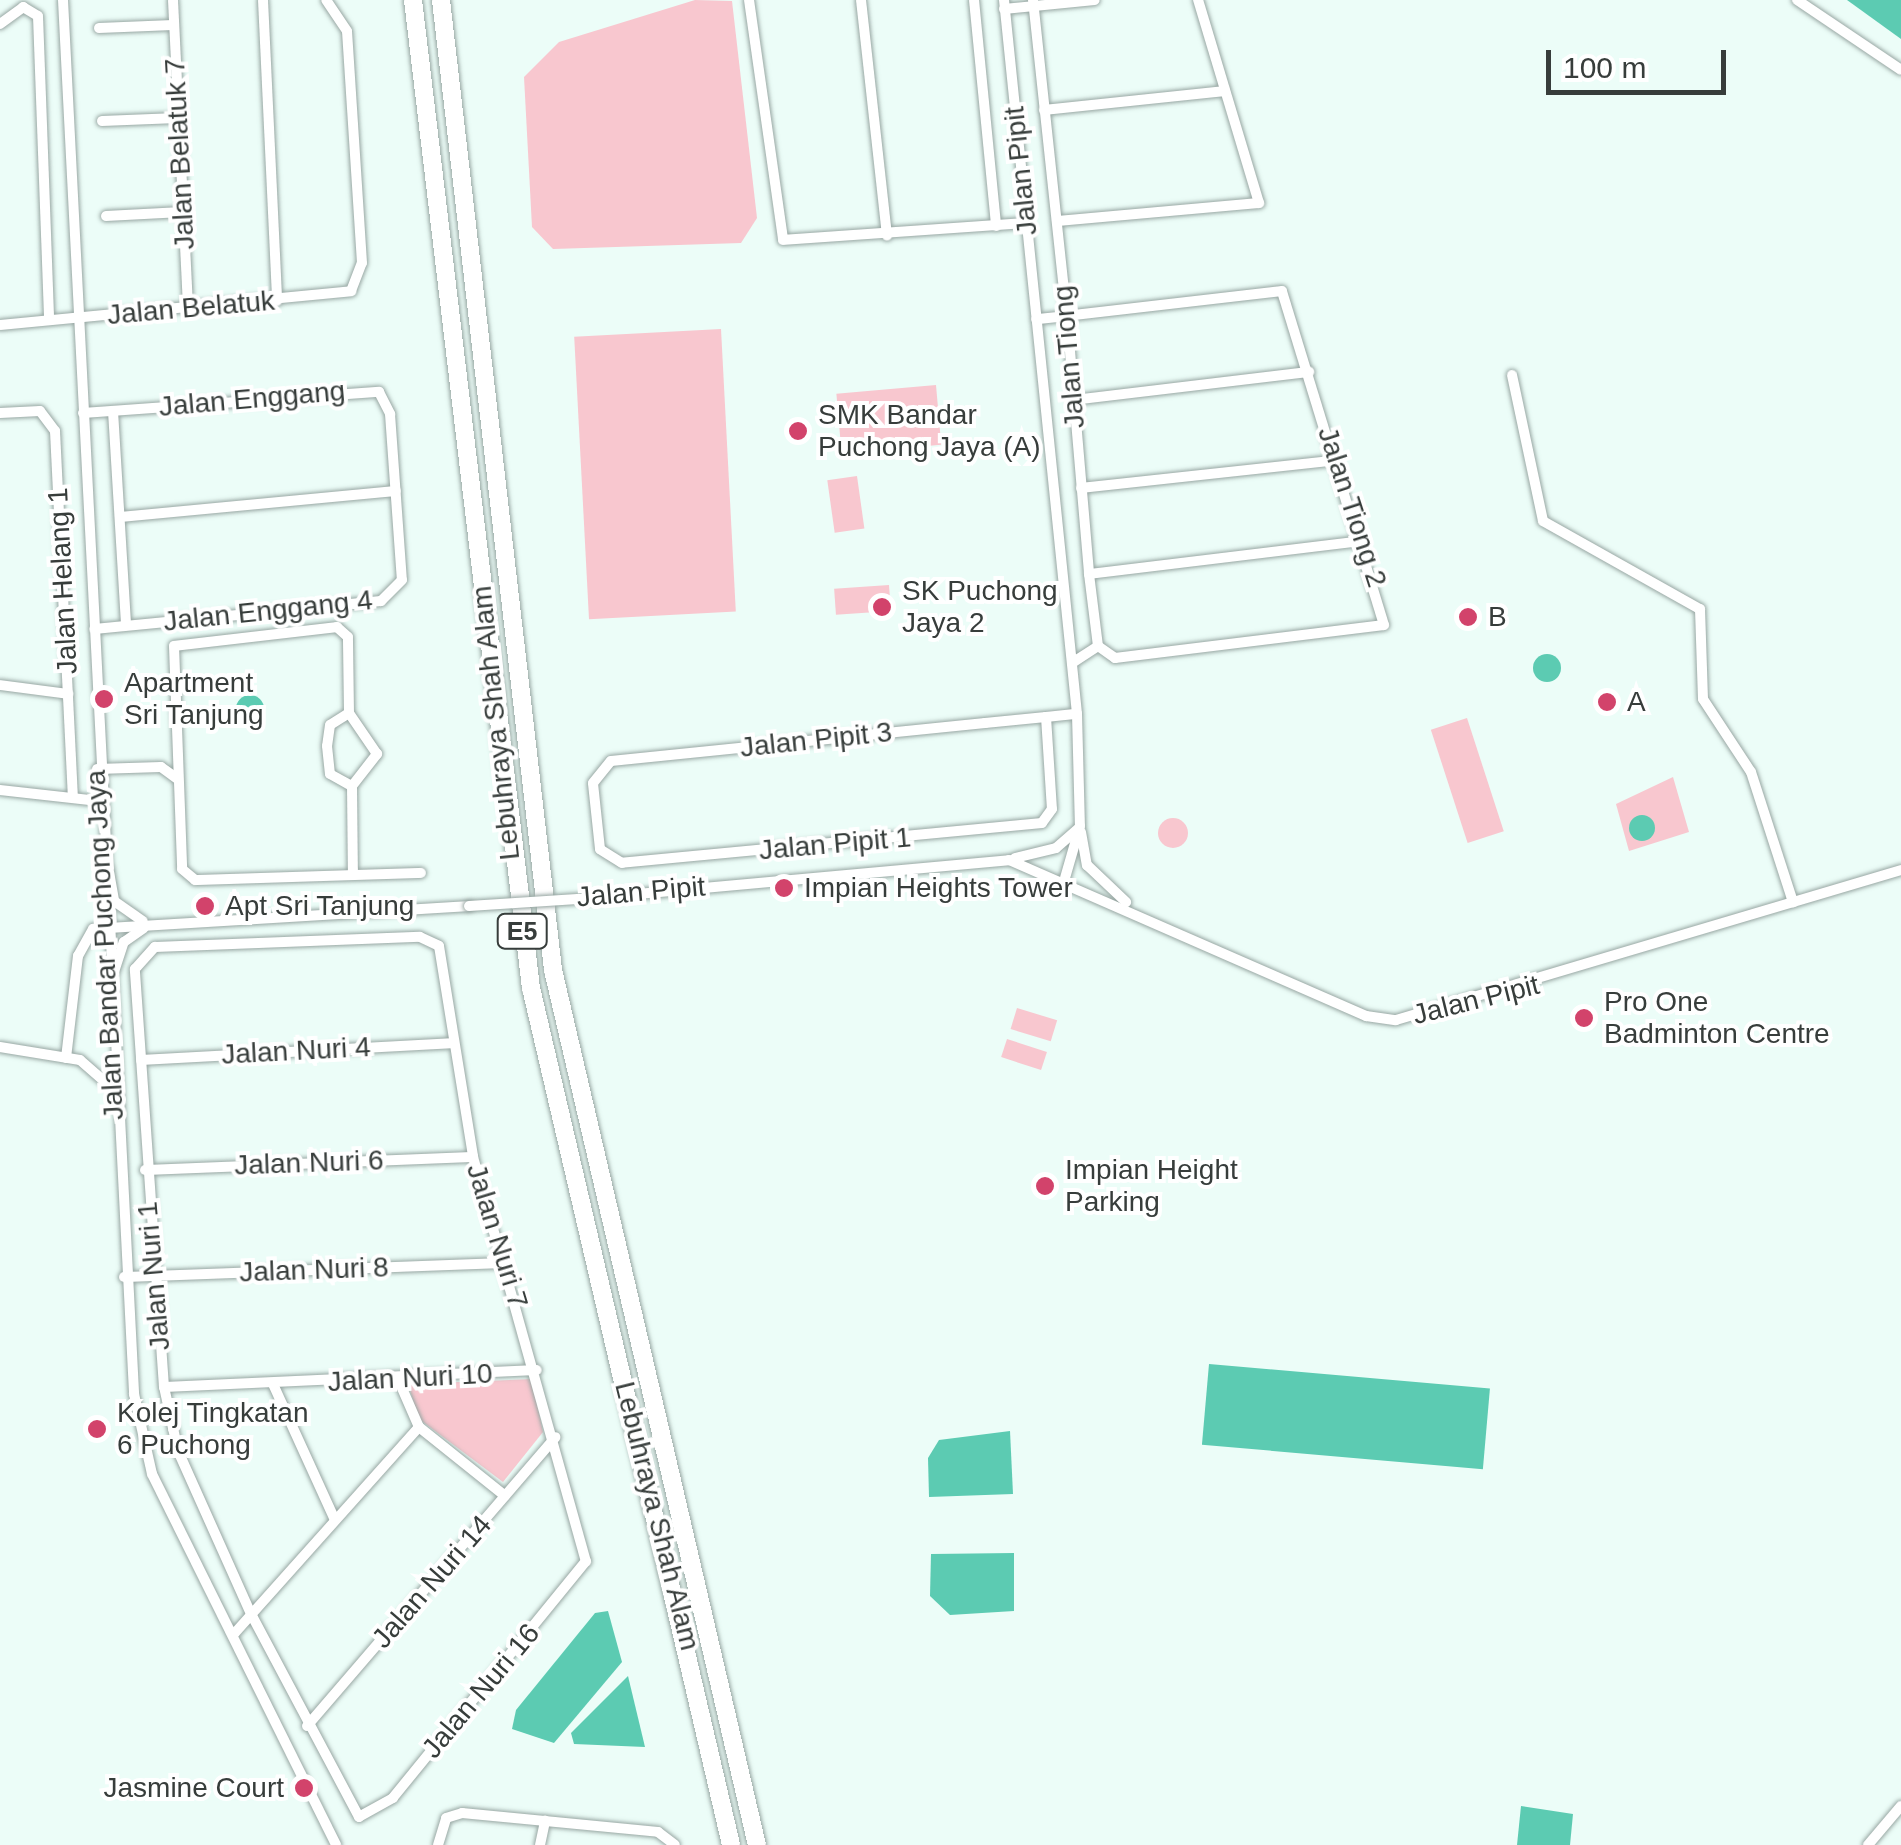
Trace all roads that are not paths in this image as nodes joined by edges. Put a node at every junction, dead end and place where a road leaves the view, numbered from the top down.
1 (64, 0) edge
2 (172, 0) edge
3 (264, 0) edge
4 (326, 0) edge
5 (413, 0) edge
6 (441, 0) edge
7 (749, 0) edge
8 (861, 0) edge
9 (974, 0) edge
10 (1094, 0) edge
11 (1198, 0) edge
12 (1797, 0) edge
13 (1033, 3) edge
14 (1004, 5) edge
15 (0, 24) edge
16 (173, 25) junction
17 (99, 28) dead end
18 (1901, 70) edge
19 (1225, 91) junction
20 (1044, 110) junction
21 (177, 118) junction
22 (102, 121) dead end
23 (182, 212) junction
24 (106, 216) dead end
25 (1057, 221) junction
26 (1027, 223) junction
27 (996, 226) junction
28 (887, 236) junction
29 (276, 301) junction
30 (188, 308) junction
31 (1067, 316) junction
32 (76, 317) junction
33 (1036, 319) junction
34 (49, 320) junction
35 (0, 325) edge
36 (1309, 372) junction
37 (1512, 376) dead end
38 (1072, 400) junction
39 (113, 411) junction
40 (83, 413) junction
41 (0, 414) edge
42 (1337, 460) junction
43 (1080, 488) junction
44 (396, 490) junction
45 (120, 517) junction
46 (1362, 541) junction
47 (1089, 574) junction
48 (126, 625) junction
49 (94, 629) junction
50 (1101, 650) junction
51 (1072, 663) junction
52 (0, 684) edge
53 (68, 694) junction
54 (350, 713) junction
55 (1077, 714) junction
56 (1046, 717) junction
57 (176, 746) junction
58 (161, 766) junction
59 (97, 769) junction
60 (178, 781) junction
61 (352, 786) junction
62 (0, 790) edge
63 (73, 798) junction
64 (98, 801) junction
65 (596, 810) joint
66 (99, 817) junction
67 (1080, 826) junction
68 (1009, 860) junction
69 (1901, 870) edge
70 (421, 873) dead end
71 (353, 875) junction
72 (1065, 878) junction
73 (1793, 902) junction
74 (1137, 911) junction
75 (154, 924) junction
76 (106, 927) junction
77 (156, 947) joint
78 (109, 998) junction
79 (451, 1043) junction
80 (0, 1048) edge
81 (66, 1058) junction
82 (141, 1060) junction
83 (112, 1088) junction
84 (473, 1157) junction
85 (145, 1170) junction
86 (505, 1263) junction
87 (154, 1276) junction
88 (124, 1277) junction
89 (538, 1370) junction
90 (398, 1379) junction
91 (273, 1384) junction
92 (164, 1387) junction
93 (418, 1427) junction
94 (556, 1437) junction
95 (505, 1496) junction
96 (335, 1520) junction
97 (584, 1542) joint
98 (251, 1614) junction
99 (233, 1634) junction
100 (308, 1726) junction
101 (1901, 1806) edge
102 (352, 1814) joint
103 (545, 1821) junction
104 (336, 1845) edge
105 (438, 1845) edge
106 (540, 1845) edge
107 (675, 1845) edge
108 (732, 1845) edge
109 (758, 1845) edge
110 (1868, 1845) edge

1 - 32 street, Jalan Bandar Puchong Jaya
2 - 16 street, Jalan Belatuk 7
3 - 29 street
4 - 29 street, Jalan Belatuk
5 - 108 highway, Lebuhraya Shah Alam / E5
6 - 109 highway, Lebuhraya Shah Alam / E5
7 - 28 street
8 - 28 street
9 - 27 street
10 - 13 street
11 - 19 street
12 - 18 street
13 - 14 street
13 - 20 street, Jalan Tiong
14 - 26 street, Jalan Pipit
15 - 34 street
16 - 17 street
16 - 21 street, Jalan Belatuk 7
19 - 20 street
19 - 25 street
20 - 25 street, Jalan Tiong
21 - 22 street
21 - 23 street, Jalan Belatuk 7
23 - 24 street
23 - 30 street, Jalan Belatuk 7
25 - 31 street, Jalan Tiong
26 - 27 street
26 - 33 street, Jalan Pipit
27 - 28 street
29 - 30 street, Jalan Belatuk
30 - 32 street, Jalan Belatuk
31 - 33 street
31 - 36 street, Jalan Tiong 2
31 - 38 street, Jalan Tiong
32 - 34 street, Jalan Belatuk
32 - 40 street, Jalan Bandar Puchong Jaya
33 - 51 street, Jalan Pipit
34 - 35 street, Jalan Belatuk
36 - 38 street
36 - 42 street, Jalan Tiong 2
37 - 73 street
38 - 43 street, Jalan Tiong
39 - 40 street, Jalan Enggang
39 - 44 street, Jalan Enggang
39 - 45 street
40 - 49 street, Jalan Bandar Puchong Jaya
41 - 53 street, Jalan Helang 1
42 - 43 street
42 - 46 street, Jalan Tiong 2
43 - 47 street, Jalan Tiong
44 - 45 street
44 - 48 street, Jalan Enggang 4
45 - 48 street
46 - 47 street
46 - 50 street, Jalan Tiong 2
47 - 50 street, Jalan Tiong
48 - 49 street, Jalan Enggang 4
49 - 59 street, Jalan Bandar Puchong Jaya
50 - 51 street, Jalan Tiong 2
51 - 55 street, Jalan Pipit
52 - 53 street
53 - 63 street, Jalan Helang 1
54 - 57 street
54 - 61 street
54 - 61 street
55 - 56 street, Jalan Pipit 3
55 - 67 street, Jalan Pipit
56 - 65 street, Jalan Pipit 3
56 - 65 street, Jalan Pipit 1
57 - 58 street
57 - 60 street
58 - 59 street
58 - 60 street
59 - 64 street, Jalan Bandar Puchong Jaya
60 - 71 street
61 - 71 street
62 - 63 street
63 - 64 street
64 - 66 street, Jalan Bandar Puchong Jaya
66 - 75 street
66 - 76 street, Jalan Bandar Puchong Jaya
67 - 68 street
67 - 72 street, Jalan Pipit
67 - 74 street
68 - 72 street, Jalan Pipit
68 - 75 street, Jalan Pipit, bridge
69 - 73 street, Jalan Pipit
70 - 71 street
72 - 74 street, Jalan Pipit
73 - 74 street, Jalan Pipit
75 - 76 street, Jalan Pipit
75 - 78 street
76 - 78 street, Jalan Bandar Puchong Jaya
76 - 81 street
77 - 79 street, Jalan Nuri 7
77 - 82 street, Jalan Nuri 1
78 - 83 street, Jalan Bandar Puchong Jaya
79 - 82 street, Jalan Nuri 4
79 - 84 street, Jalan Nuri 7
80 - 81 street
81 - 83 street
82 - 85 street, Jalan Nuri 1
83 - 88 street, Jalan Bandar Puchong Jaya
84 - 85 street, Jalan Nuri 6
84 - 86 street, Jalan Nuri 7
85 - 87 street, Jalan Nuri 1
86 - 87 street, Jalan Nuri 8
86 - 89 street, Jalan Nuri 7
87 - 88 street, Jalan Nuri 8
87 - 92 street, Jalan Nuri 1
88 - 99 street, Jalan Bandar Puchong Jaya
89 - 90 street, Jalan Nuri 10
89 - 94 street, Jalan Nuri 7
90 - 91 street, Jalan Nuri 10
90 - 93 street
91 - 92 street, Jalan Nuri 10
91 - 96 street
92 - 98 street, Jalan Nuri 1
93 - 95 street
93 - 96 street
94 - 95 street, Jalan Nuri 14
94 - 97 street, Jalan Nuri 7
95 - 100 street, Jalan Nuri 14
96 - 98 street
97 - 102 street, Jalan Nuri 16
98 - 99 street
98 - 100 street, Jalan Nuri 1
99 - 104 street, Jalan Bandar Puchong Jaya
100 - 102 street, Jalan Nuri 1
101 - 110 street
103 - 105 street
103 - 106 street
103 - 107 street

